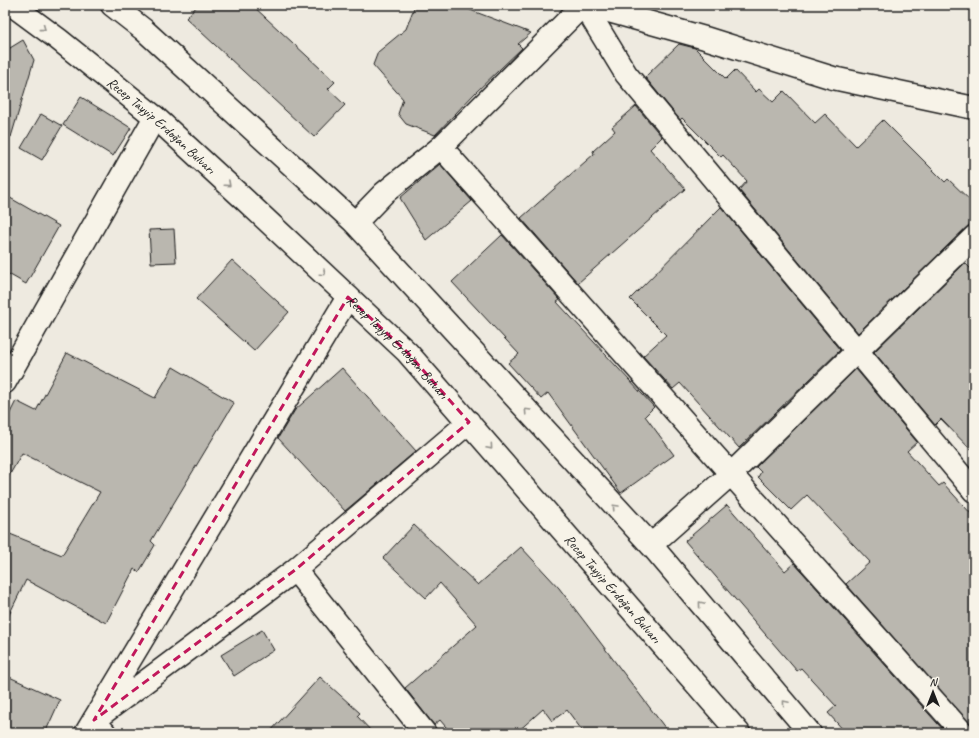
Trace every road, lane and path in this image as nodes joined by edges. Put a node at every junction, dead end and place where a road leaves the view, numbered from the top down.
1 (12, 5) edge
2 (112, 5) edge
3 (585, 5) edge
4 (628, 10) edge
5 (974, 108) edge
6 (155, 117) junction
7 (441, 146) junction
8 (355, 223) junction
9 (972, 242) edge
10 (348, 297) junction
11 (857, 351) junction
12 (5, 382) edge
13 (469, 422) junction
14 (731, 474) junction
15 (974, 491) edge
16 (651, 545) junction
17 (295, 570) junction
18 (95, 729) edge
19 (425, 733) edge
20 (739, 733) edge
21 (810, 733) edge
22 (963, 733) edge

1 -> 6 street, Recep Tayyip Erdoğan Bulvarı
2 - 8 street
3 - 4 street
3 - 7 street
3 - 11 street
4 - 5 street
6 -> 10 street, Recep Tayyip Erdoğan Bulvarı
6 - 12 street
7 - 8 street
7 - 14 street
16 -> 8 street
9 - 11 street
10 - 13 street, Recep Tayyip Erdoğan Bulvarı
10 - 18 street
11 - 14 street
11 - 15 street
13 - 17 street
13 -> 20 street, Recep Tayyip Erdoğan Bulvarı
14 - 16 street
14 - 22 street
21 -> 16 street
17 - 18 street
17 - 19 street

